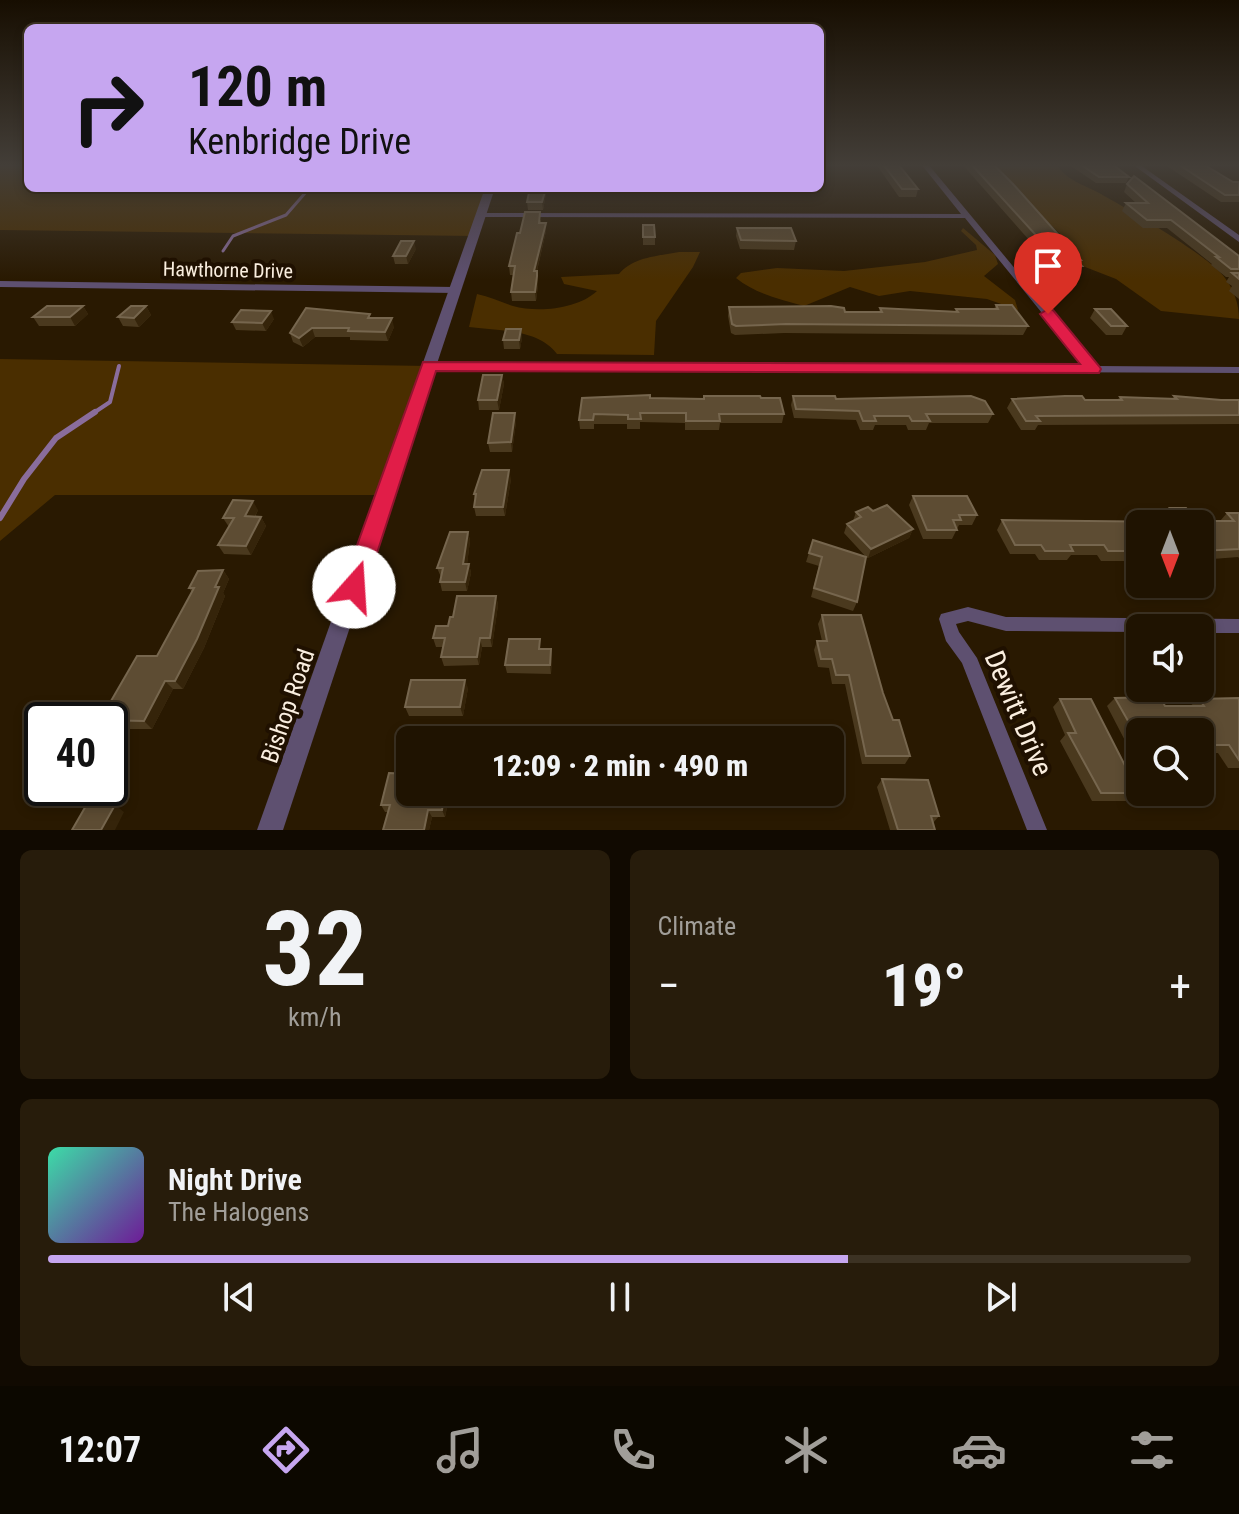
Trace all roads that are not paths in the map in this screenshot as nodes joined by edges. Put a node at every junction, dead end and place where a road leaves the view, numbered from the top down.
1 (485, 203) edge
2 (956, 203) edge
3 (1189, 203) edge
4 (481, 215) junction
5 (967, 216) junction
6 (1239, 239) edge
7 (0, 284) edge
8 (455, 290) junction
9 (429, 366) junction
10 (1093, 369) junction
11 (1239, 370) edge
12 (1239, 626) edge
13 (270, 830) edge
14 (1037, 830) edge

1 - 4 street, Bishop Road
2 - 5 street
3 - 6 street
4 - 5 street
4 - 8 street, Bishop Road
5 - 10 street
7 - 8 street, Hawthorne Drive
8 - 9 street, Bishop Road
9 - 10 street
9 - 13 street, Bishop Road
10 - 11 street
12 - 14 street, Dewitt Drive

